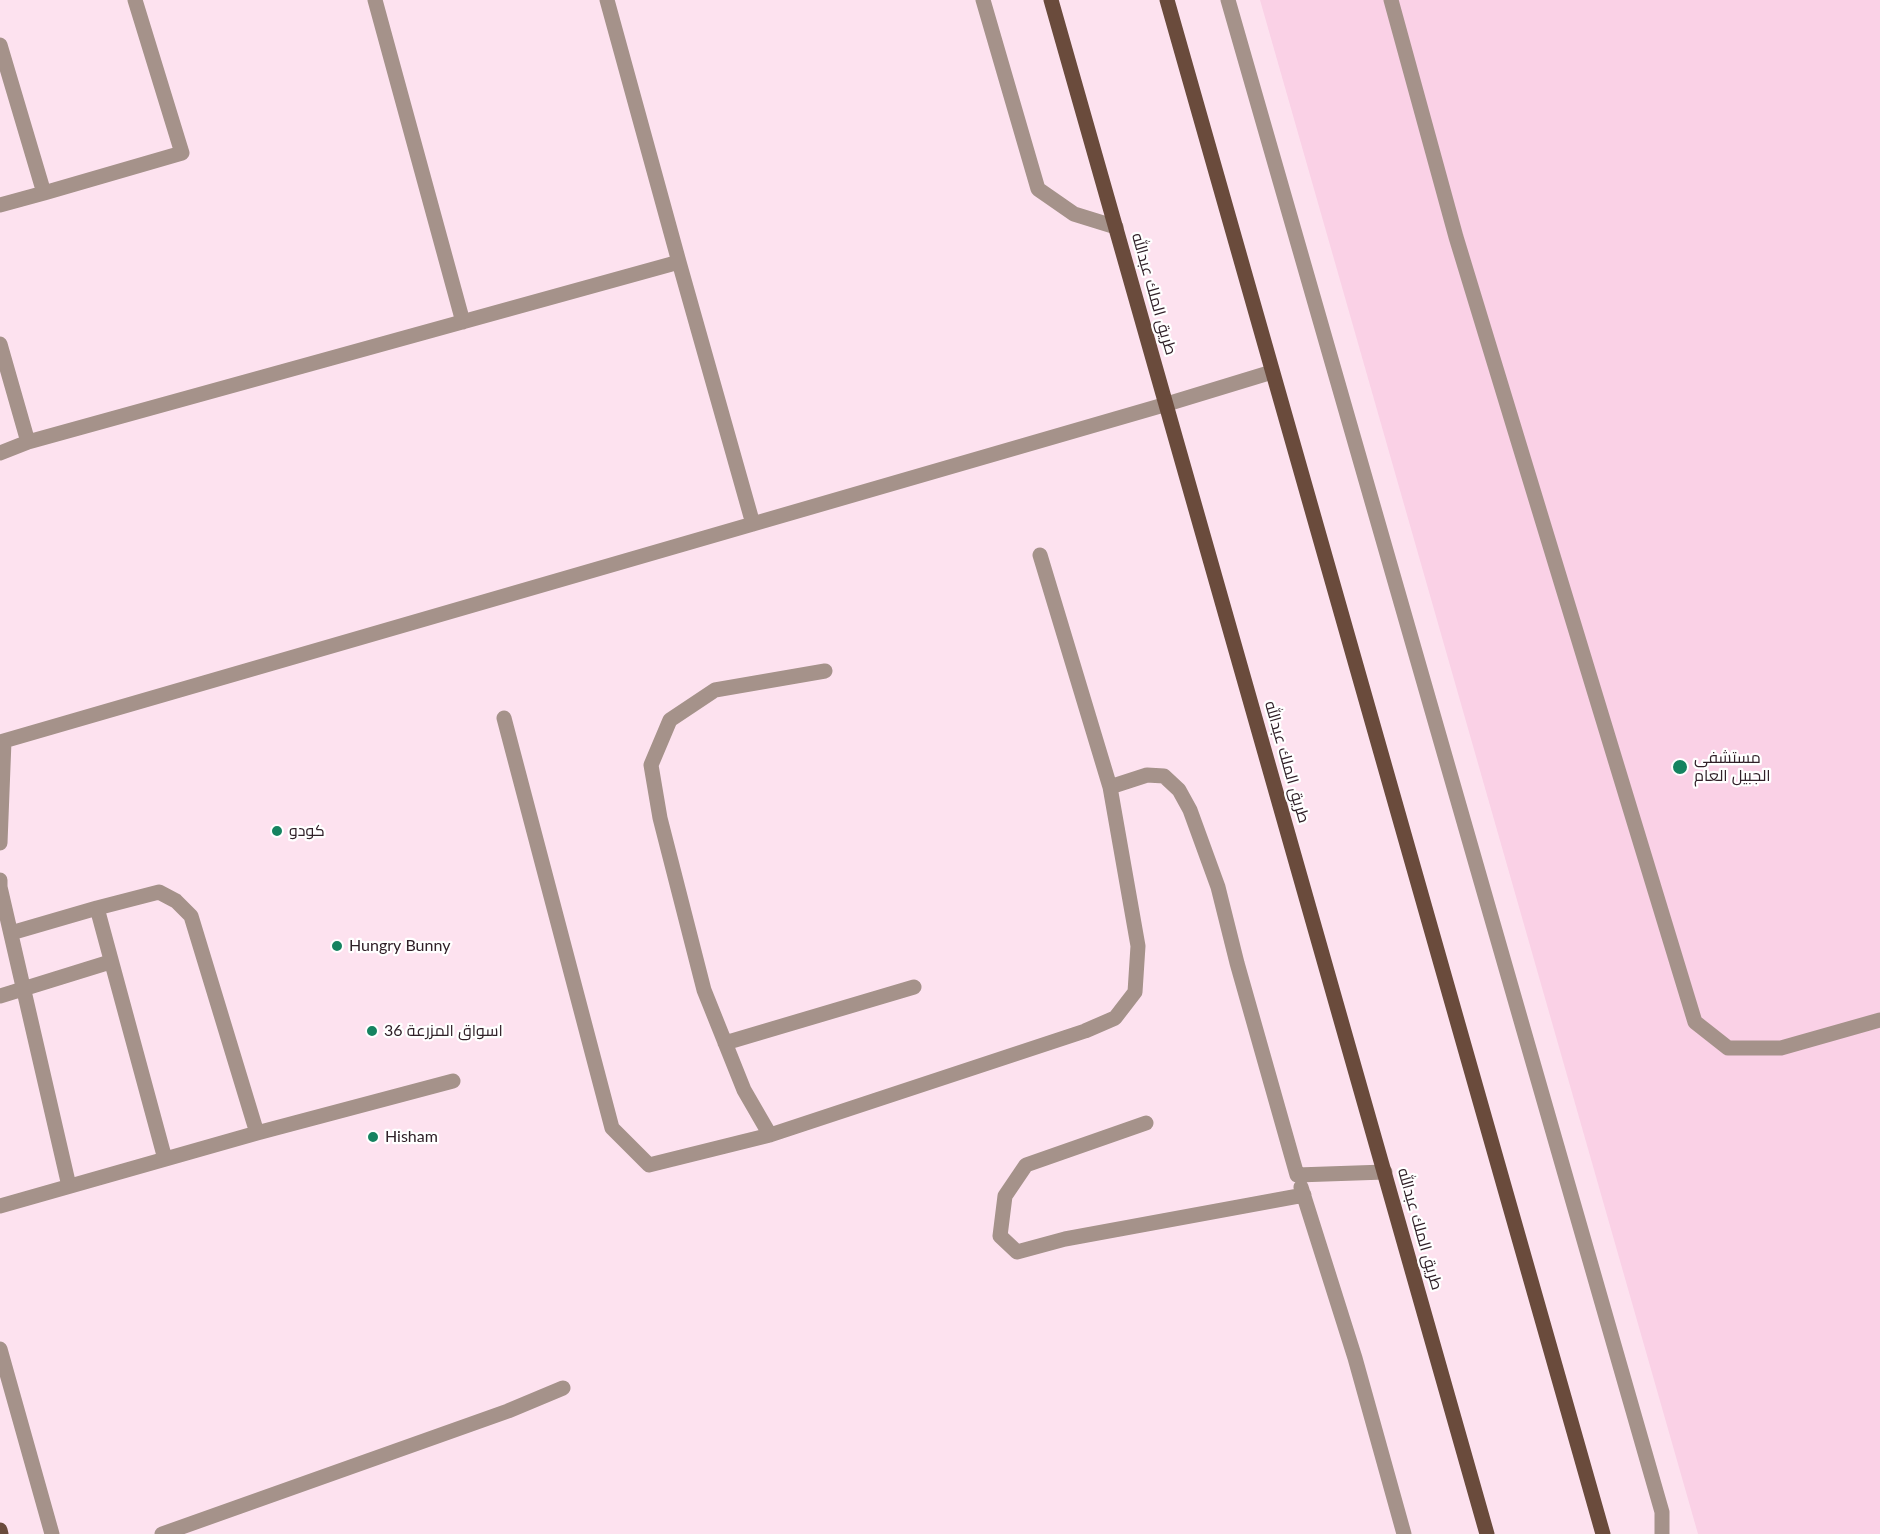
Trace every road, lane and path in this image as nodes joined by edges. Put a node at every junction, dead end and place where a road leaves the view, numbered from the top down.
1 (135, 0) edge
2 (375, 0) edge
3 (607, 0) edge
4 (983, 0) edge
5 (1051, 0) edge
6 (1167, 0) edge
7 (1228, 0) edge
8 (1391, 0) edge
9 (0, 45) edge
10 (6, 85) edge
11 (44, 193) junction
12 (0, 205) edge
13 (1116, 227) junction
14 (679, 262) junction
15 (463, 322) junction
16 (0, 344) edge
17 (1272, 372) junction
18 (1167, 404) junction
19 (28, 442) junction
20 (0, 453) edge
21 (753, 524) junction
22 (1040, 555) dead end
23 (825, 671) dead end
24 (504, 718) dead end
25 (2, 741) edge
26 (1110, 787) junction
27 (0, 843) edge
28 (0, 880) edge
29 (97, 908) junction
30 (11, 933) junction
31 (110, 962) junction
32 (914, 987) dead end
33 (25, 988) junction
34 (0, 996) edge
35 (1880, 1020) edge
36 (725, 1043) junction
37 (453, 1081) dead end
38 (1146, 1123) dead end
39 (257, 1133) junction
40 (770, 1135) junction
41 (165, 1159) junction
42 (1385, 1172) junction
43 (1298, 1176) junction
44 (69, 1186) junction
45 (1304, 1195) junction
46 (0, 1206) edge
47 (0, 1350) edge
48 (563, 1388) dead end
49 (0, 1530) edge
50 (1, 1534) edge
51 (52, 1534) edge
52 (162, 1534) edge
53 (1404, 1534) edge
54 (1487, 1534) edge
55 (1603, 1534) edge
56 (1662, 1534) edge

1 - 11 street
2 - 15 street
3 - 14 street
4 - 13 street
5 - 13 main road, طريق الملك عبدالله
6 - 17 main road
7 - 56 street
8 - 35 street
9 - 10 street
10 - 11 street
11 - 12 street
13 - 18 main road, طريق الملك عبدالله
14 - 15 street
14 - 21 street
15 - 19 street
16 - 19 street
17 - 18 street
17 - 55 main road
18 - 21 street
18 - 42 main road, طريق الملك عبدالله
19 - 20 street
21 - 25 street
22 - 26 street
23 - 36 street
24 - 40 street
25 - 27 street
26 - 40 street
26 - 43 street
28 - 30 street
29 - 30 street
29 - 31 street
29 - 39 street
30 - 33 street
31 - 33 street
31 - 41 street
32 - 36 street
33 - 34 street
33 - 44 street
36 - 40 street
37 - 39 street
38 - 45 street
39 - 41 street
41 - 44 street
42 - 43 street
42 - 54 main road, طريق الملك عبدالله
43 - 45 street
44 - 46 street
45 - 53 street
47 - 51 street
48 - 52 street
49 - 50 main road

